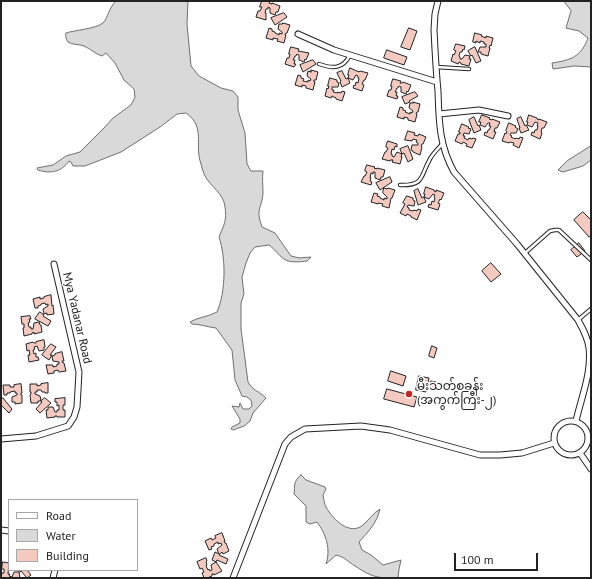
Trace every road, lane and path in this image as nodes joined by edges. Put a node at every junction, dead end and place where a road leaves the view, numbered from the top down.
1 (438, 1) edge
2 (298, 34) dead end
3 (350, 55) junction
4 (319, 64) dead end
5 (436, 67) junction
6 (470, 69) dead end
7 (437, 82) junction
8 (439, 114) junction
9 (508, 116) dead end
10 (442, 144) junction
11 (400, 185) dead end
12 (524, 254) junction
13 (591, 260) edge
14 (54, 264) dead end
15 (591, 309) edge
16 (578, 320) junction
17 (576, 421) junction
18 (1, 439) edge
19 (554, 443) junction
20 (580, 453) junction
21 (591, 469) edge
22 (233, 578) edge

1 - 5 street
2 - 3 street
3 - 4 lane
3 - 7 street
5 - 6 lane
5 - 7 street
7 - 8 street
8 - 9 street
8 - 10 street
10 - 11 lane
10 - 12 street
12 - 13 lane
12 - 16 street
14 - 18 street, Mya Yadanar Road
15 - 16 lane
16 - 17 street
17 - 19 street
17 - 20 street
19 - 20 street
19 - 22 street
20 - 21 street

